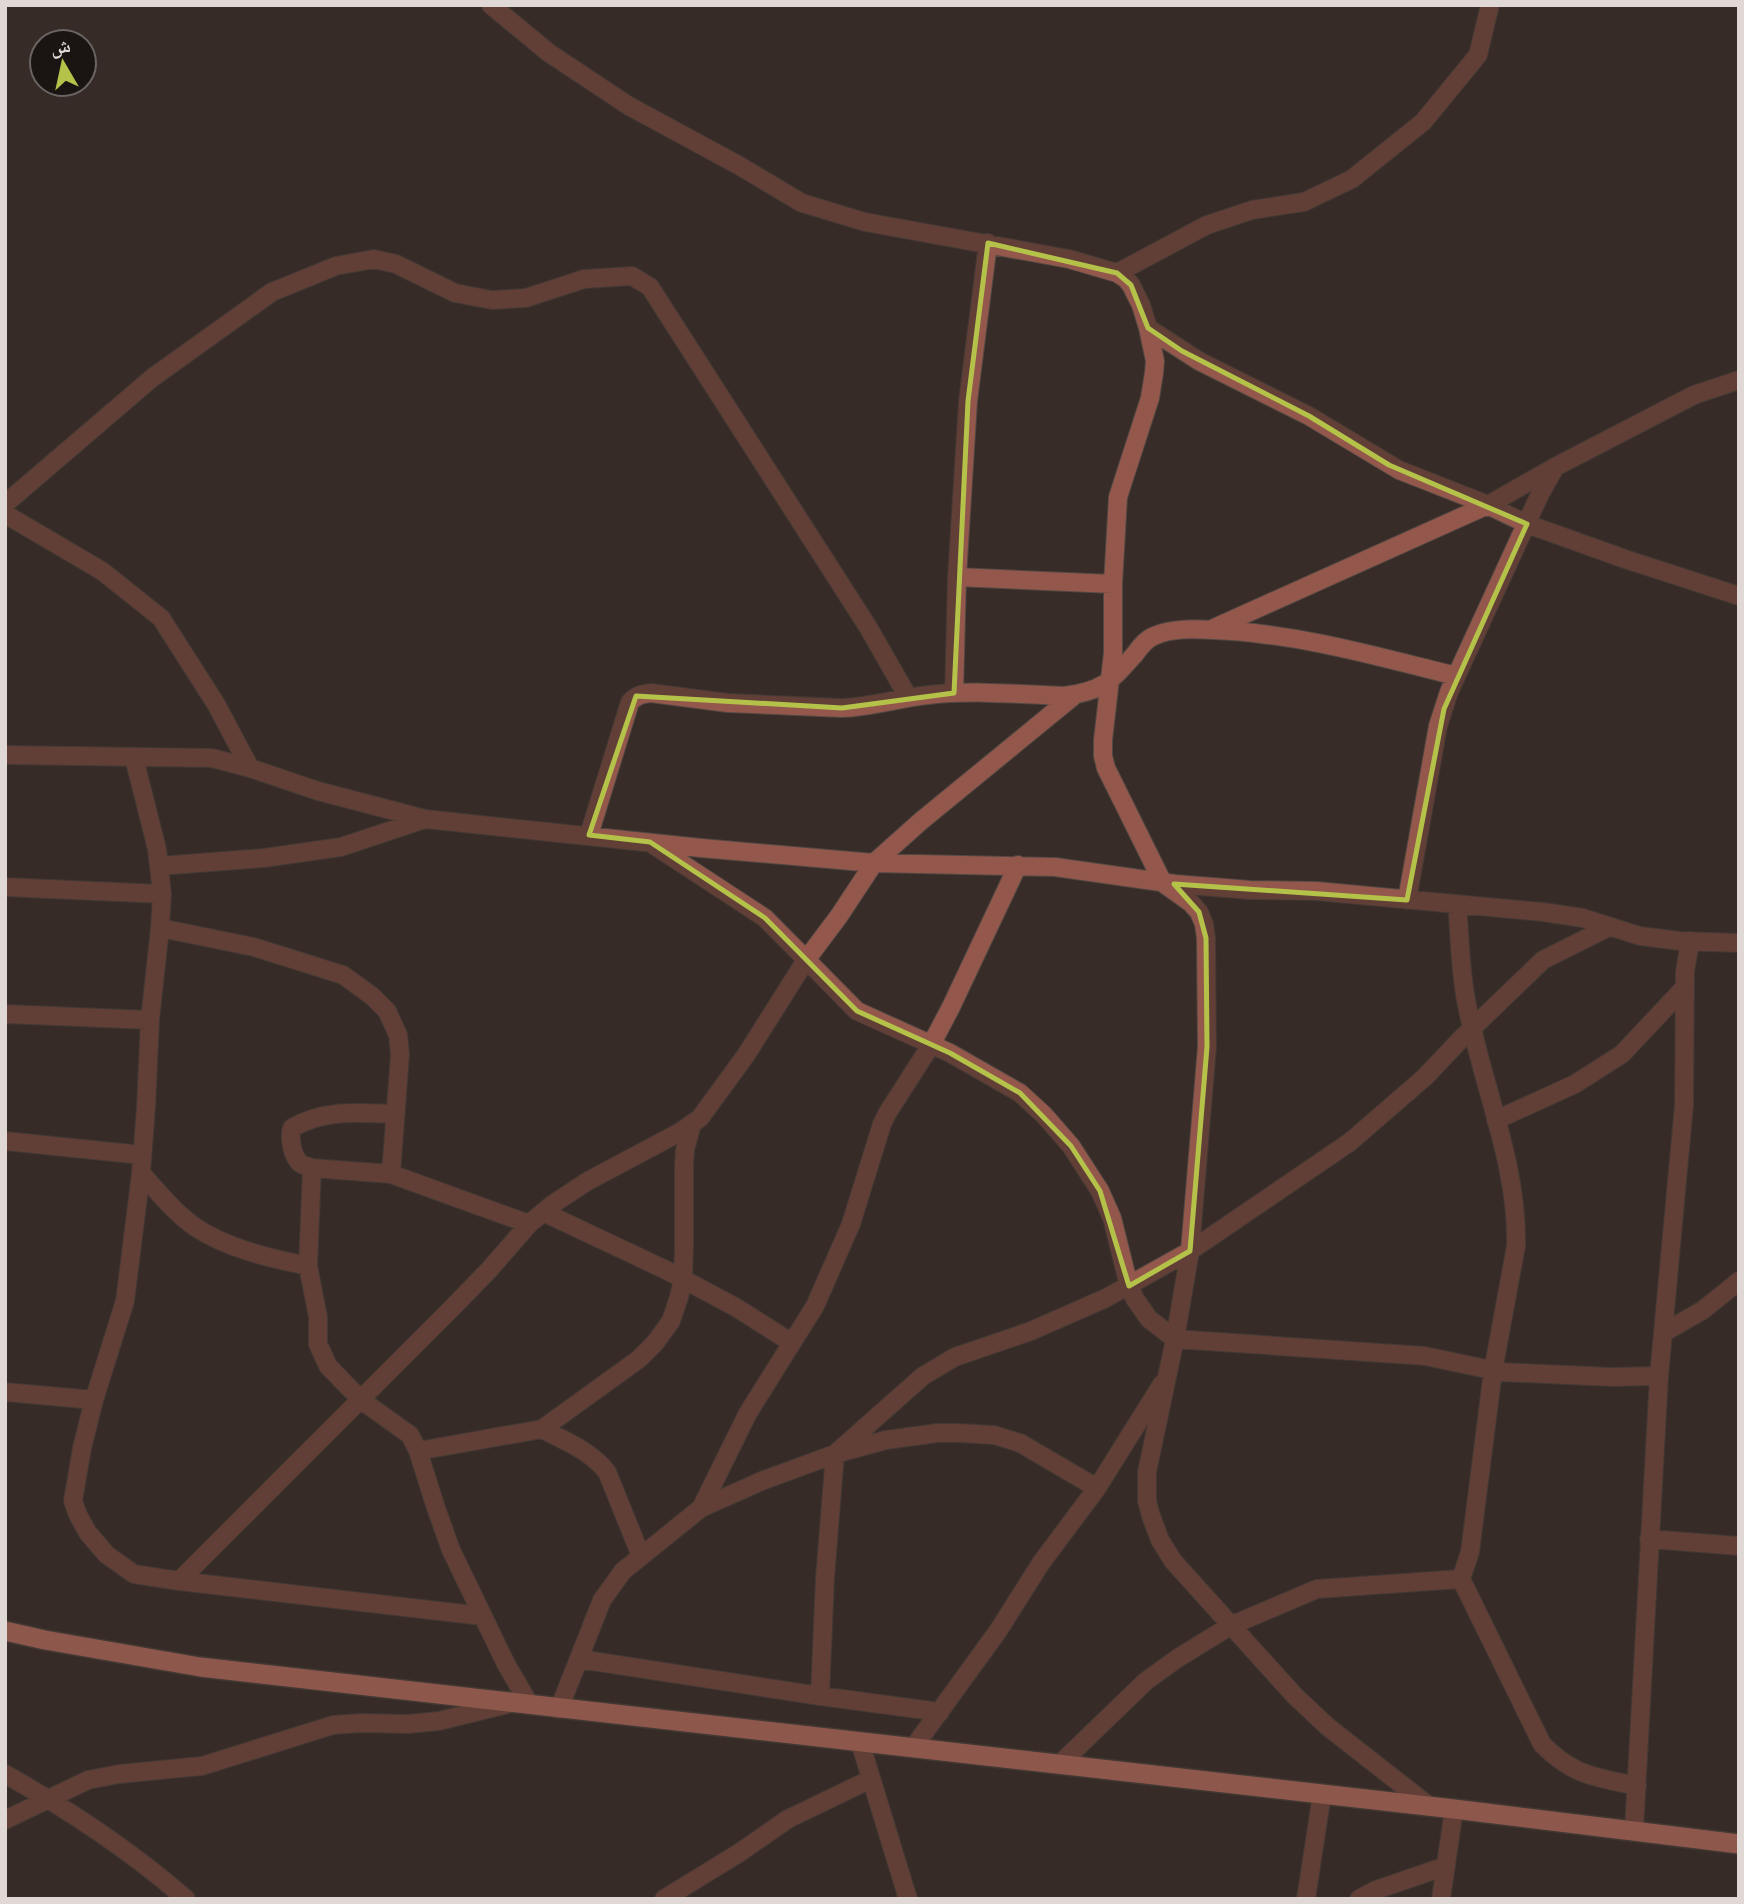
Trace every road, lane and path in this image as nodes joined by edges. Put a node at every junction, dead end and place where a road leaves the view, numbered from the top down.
1 (491, 5) edge
2 (1490, 5) edge
3 (988, 243) junction
4 (1117, 273) junction
5 (1148, 328) junction
6 (1739, 380) edge
7 (1555, 467) junction
8 (5, 504) edge
9 (1488, 506) junction
10 (5, 514) edge
11 (1527, 524) junction
12 (957, 577) junction
13 (1113, 584) junction
14 (1739, 597) edge
15 (1211, 630) junction
16 (1456, 676) junction
17 (1111, 681) junction
18 (954, 693) junction
19 (1076, 694) junction
20 (908, 697) junction
21 (5, 755) edge
22 (134, 758) junction
23 (250, 768) junction
24 (425, 819) junction
25 (589, 835) junction
26 (650, 842) junction
27 (874, 863) junction
28 (1018, 865) junction
29 (159, 866) junction
30 (1163, 883) junction
31 (5, 887) edge
32 (162, 894) junction
33 (1406, 900) junction
34 (1457, 904) junction
35 (1609, 927) junction
36 (160, 928) junction
37 (1690, 942) junction
38 (1739, 943) edge
39 (806, 960) junction
40 (1685, 987) junction
41 (5, 1014) edge
42 (150, 1020) junction
43 (1472, 1028) junction
44 (931, 1045) junction
45 (395, 1114) junction
46 (1496, 1120) junction
47 (692, 1124) junction
48 (5, 1141) edge
49 (142, 1164) junction
50 (312, 1168) junction
51 (391, 1174) junction
52 (543, 1212) junction
53 (529, 1224) junction
54 (1190, 1251) junction
55 (308, 1266) junction
56 (683, 1279) junction
57 (1739, 1281) edge
58 (1129, 1286) junction
59 (1663, 1333) junction
60 (1175, 1339) junction
61 (792, 1343) junction
62 (1493, 1371) junction
63 (1169, 1373) junction
64 (1659, 1376) junction
65 (5, 1392) edge
66 (94, 1400) junction
67 (361, 1400) junction
68 (542, 1429) junction
69 (418, 1451) junction
70 (835, 1454) junction
71 (1097, 1488) junction
72 (701, 1508) junction
73 (1649, 1539) junction
74 (1739, 1546) edge
75 (641, 1556) junction
76 (1461, 1579) junction
77 (179, 1581) junction
78 (482, 1616) junction
79 (1230, 1626) junction
80 (5, 1631) edge
81 (579, 1659) junction
82 (820, 1696) junction
83 (521, 1704) junction
84 (559, 1709) junction
85 (940, 1712) junction
86 (860, 1742) junction
87 (913, 1748) junction
88 (1060, 1764) junction
89 (5, 1774) edge
90 (871, 1779) junction
91 (1637, 1786) junction
92 (1322, 1794) junction
93 (49, 1799) junction
94 (1429, 1806) junction
95 (1454, 1809) junction
96 (5, 1820) edge
97 (1634, 1830) junction
98 (1739, 1844) edge
99 (1446, 1866) junction
100 (186, 1899) edge
101 (664, 1899) edge
102 (908, 1899) edge
103 (1306, 1899) edge
104 (1359, 1899) edge
105 (1441, 1899) edge

1 - 3 street
2 - 4 street
3 - 4 street
3 - 12 street
4 - 5 street
5 - 9 street
5 - 13 street
6 - 7 street
7 - 9 street
7 - 11 street
8 - 20 street
9 - 11 street
9 - 15 street
10 - 23 street
11 - 14 street
11 - 16 street
12 - 13 street
12 - 18 street
13 - 17 street
15 - 16 street
15 - 17 street
16 - 33 street
17 - 19 street
17 - 30 street
18 - 19 street
18 - 20 street
19 - 27 street
20 - 25 street
21 - 22 street
22 - 23 street
22 - 29 street
23 - 24 street
24 - 25 street
24 - 29 street
25 - 26 street
26 - 27 street
26 - 39 street
27 - 28 street
27 - 39 street
28 - 30 street
28 - 44 street
29 - 32 street
30 - 33 street
30 - 54 street
31 - 32 street
32 - 36 street
33 - 34 street
34 - 35 street
34 - 43 street
35 - 37 street
35 - 43 street
36 - 42 street
36 - 45 street
37 - 38 street
37 - 40 street
39 - 44 street
39 - 47 street
40 - 46 street
40 - 59 street
41 - 42 street
42 - 49 street
43 - 46 street
43 - 54 street
44 - 58 street
44 - 61 street
45 - 50 street
45 - 51 street
46 - 62 street
47 - 52 street
47 - 56 street
48 - 49 street
49 - 55 street
49 - 66 street
50 - 51 street
50 - 55 street
51 - 53 street
52 - 53 street
52 - 56 street
53 - 67 street
54 - 58 street
54 - 60 street
55 - 67 street
56 - 61 street
56 - 68 street
57 - 59 street
58 - 60 street
58 - 70 street
59 - 64 street
60 - 62 street
60 - 63 street
61 - 72 street
62 - 64 street
62 - 76 street
63 - 71 street
63 - 79 street
64 - 73 street
65 - 66 street
66 - 77 street
67 - 69 street
67 - 77 street
68 - 69 street
68 - 75 street
69 - 78 street
70 - 71 street
70 - 72 street
70 - 82 street
71 - 85 street
72 - 75 street
73 - 74 street
73 - 91 street
75 - 81 street
76 - 79 street
76 - 91 street
77 - 78 street
78 - 83 street
79 - 88 street
79 - 94 street
80 - 83 highway
81 - 82 street
81 - 84 street
82 - 85 street
83 - 84 highway
83 - 93 street
84 - 86 highway
85 - 87 street
86 - 87 highway
86 - 90 street
87 - 88 highway
88 - 92 highway
89 - 93 street
90 - 101 street
90 - 102 street
91 - 97 street
92 - 94 highway
92 - 103 street
93 - 96 street
93 - 100 street
94 - 95 highway
95 - 97 highway
95 - 99 street
97 - 98 highway
99 - 104 street
99 - 105 street

